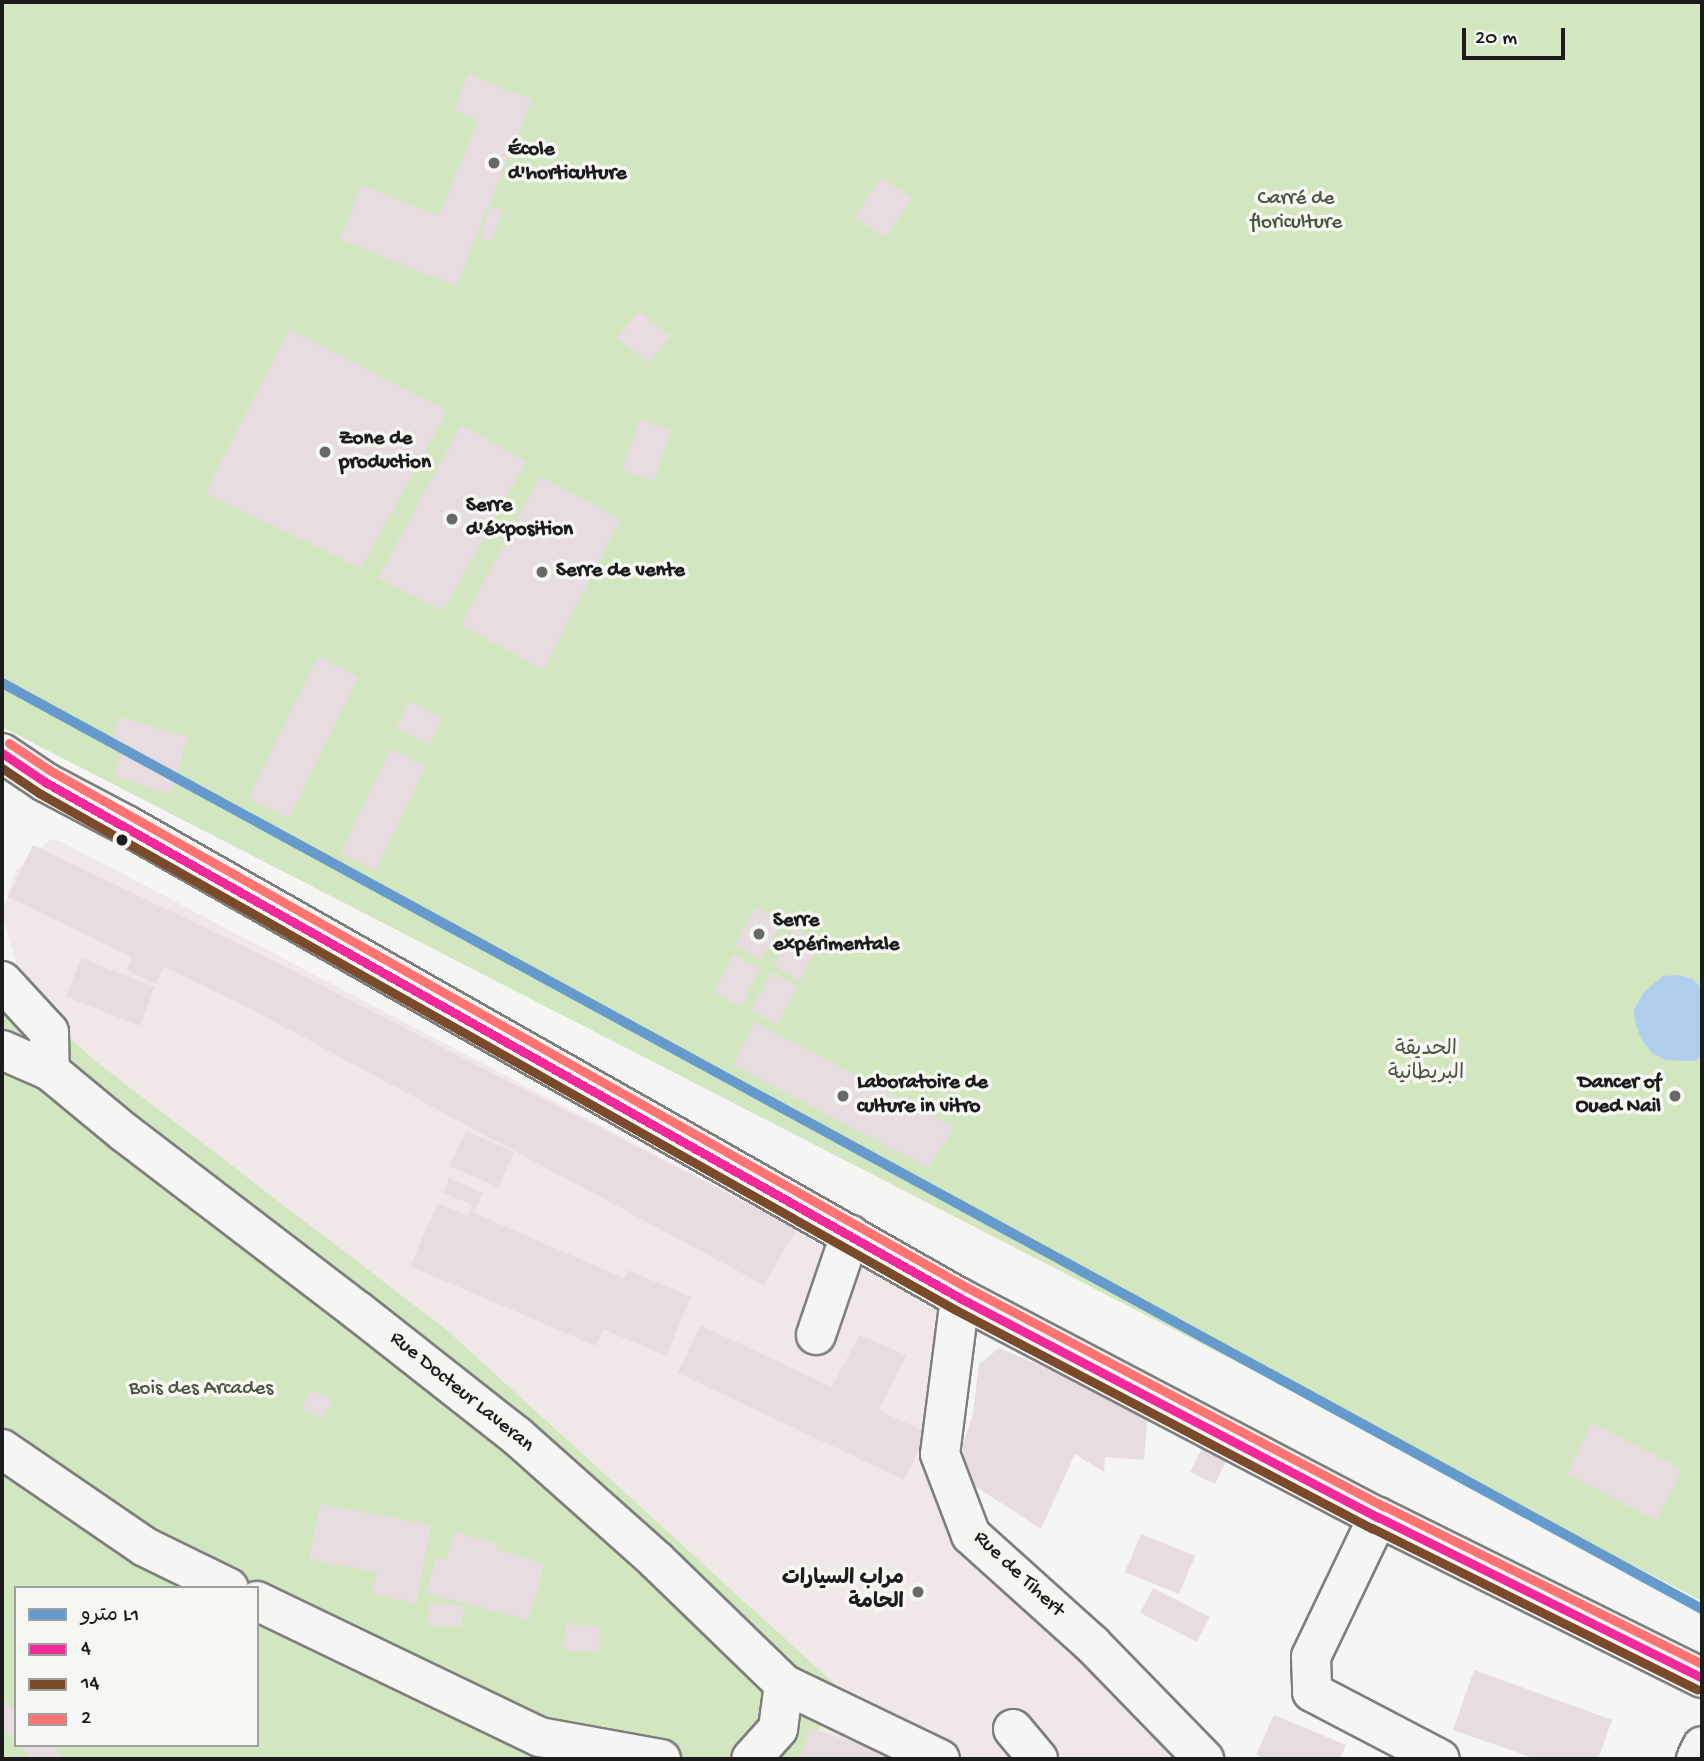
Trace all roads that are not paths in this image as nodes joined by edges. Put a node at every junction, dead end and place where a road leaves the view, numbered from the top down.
1 (2, 753) edge
2 (2, 981) edge
3 (2, 1050) edge
4 (50, 1071) junction
5 (850, 1236) junction
6 (960, 1298) junction
7 (816, 1335) dead end
8 (2, 1449) edge
9 (1378, 1517) junction
10 (225, 1586) edge
11 (259, 1602) edge
12 (1702, 1678) edge
13 (784, 1684) junction
14 (1013, 1729) dead end
15 (1702, 1746) edge
16 (661, 1759) edge
17 (751, 1759) edge
18 (940, 1759) edge
19 (1038, 1759) edge
20 (1204, 1759) edge
21 (1440, 1759) edge
22 (1696, 1759) edge

1 - 5 street
2 - 4 street
3 - 4 street, Rue Docteur Laveran
4 - 13 street, Rue Docteur Laveran
5 - 6 street
5 - 7 street
6 - 9 street
6 - 20 street, Rue de Tihert
8 - 10 street
9 - 12 street
9 - 21 street
11 - 16 street
13 - 17 street
13 - 18 street, Rue Docteur Laveran
14 - 19 street
15 - 22 street

